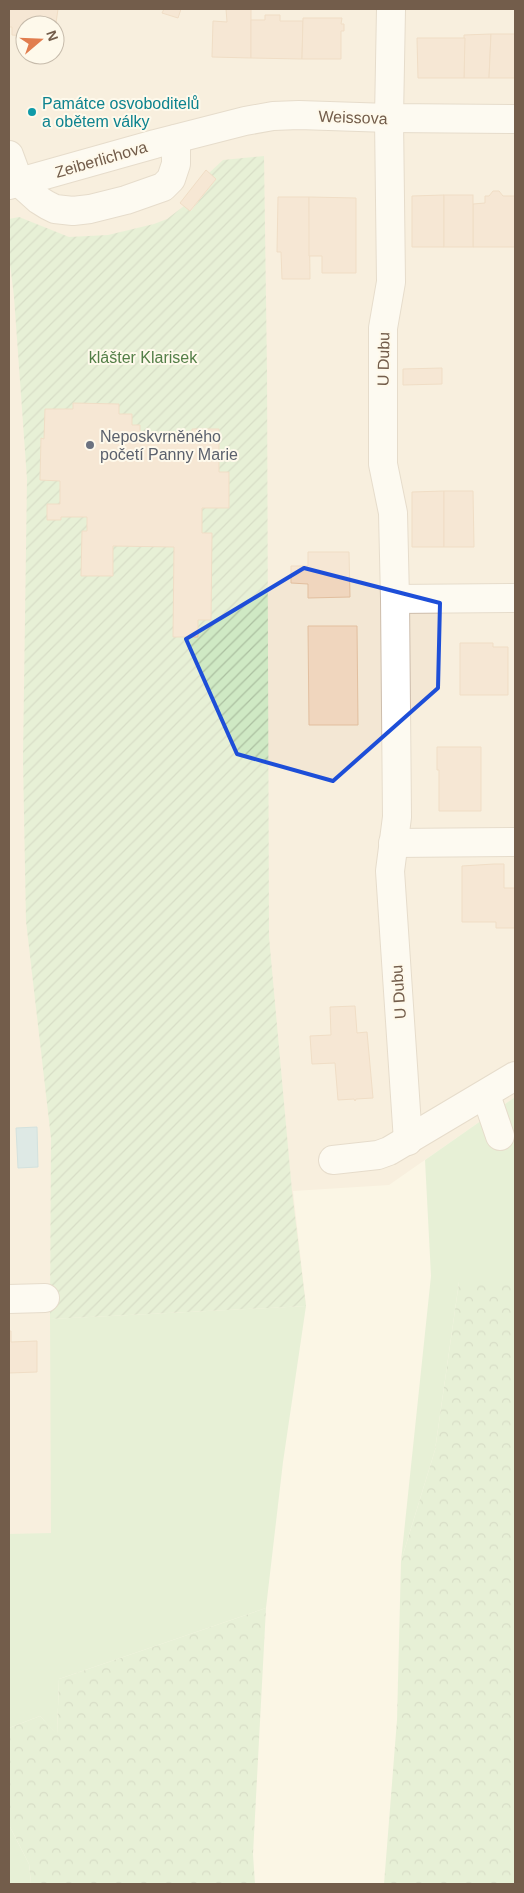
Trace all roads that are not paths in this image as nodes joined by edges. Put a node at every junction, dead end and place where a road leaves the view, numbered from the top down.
1 (391, 9) edge
2 (389, 118) junction
3 (515, 119) edge
4 (184, 137) junction
5 (9, 155) edge
6 (14, 184) edge
7 (515, 598) edge
8 (395, 599) junction
9 (515, 842) edge
10 (393, 844) junction
11 (515, 1076) edge
12 (486, 1095) junction
13 (500, 1136) dead end
14 (408, 1141) junction
15 (333, 1160) dead end
16 (45, 1298) dead end
17 (9, 1299) edge

1 - 2 street, U Dubu
2 - 3 street, Weissova
2 - 4 street, Weissova
2 - 8 street, U Dubu
4 - 6 street, Zeiberlichova
4 - 6 street
5 - 6 street
7 - 8 street
8 - 10 street, U Dubu
9 - 10 street
10 - 14 street, U Dubu
11 - 12 street
12 - 13 street
12 - 14 street
14 - 15 street
16 - 17 street

